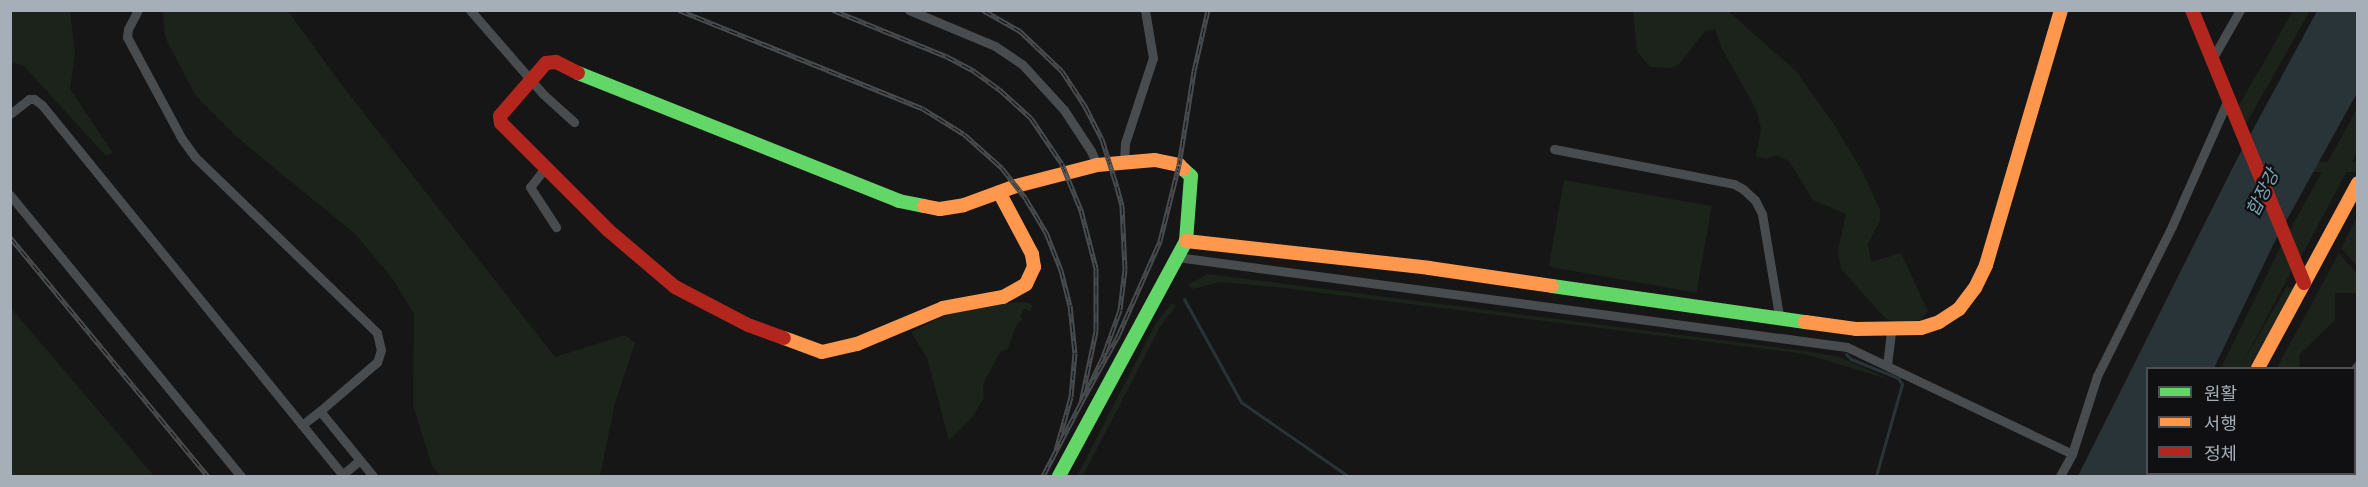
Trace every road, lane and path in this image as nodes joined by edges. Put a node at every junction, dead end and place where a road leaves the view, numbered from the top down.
1 (138, 10) edge
2 (470, 10) edge
3 (909, 10) edge
4 (1145, 10) edge
5 (2061, 10) edge
6 (2192, 10) edge
7 (2240, 10) edge
8 (2211, 61) junction
9 (531, 79) junction
10 (2228, 102) junction
11 (10, 114) edge
12 (574, 122) dead end
13 (1554, 149) dead end
14 (1124, 162) junction
15 (1097, 165) junction
16 (545, 168) junction
17 (2358, 183) edge
18 (999, 192) junction
19 (10, 195) edge
20 (556, 227) dead end
21 (1186, 241) junction
22 (1177, 257) junction
23 (2304, 283) junction
24 (1779, 316) junction
25 (1891, 331) junction
26 (1887, 365) junction
27 (2259, 367) edge
28 (320, 411) junction
29 (302, 425) junction
30 (2072, 454) junction
31 (360, 460) junction
32 (343, 476) edge
33 (242, 477) edge
34 (373, 477) edge
35 (1059, 477) edge
36 (2060, 477) edge

1 - 28 street
2 - 9 street
3 - 15 street
4 - 14 street
5 - 25 street
6 - 8 street
7 - 8 street
8 - 10 street
9 - 12 street
9 - 16 street
9 - 18 street
10 - 23 street
10 - 30 street
11 - 29 street
13 - 24 street
14 - 15 street
14 - 21 street
15 - 18 street
16 - 18 street
16 - 20 street
17 - 23 street
19 - 33 street
21 - 22 street
21 - 24 street
22 - 26 street
22 - 35 street
23 - 27 street
24 - 25 street
25 - 26 street
26 - 30 street
28 - 29 street
28 - 31 street
29 - 32 street
30 - 36 street
31 - 32 street
31 - 34 street

